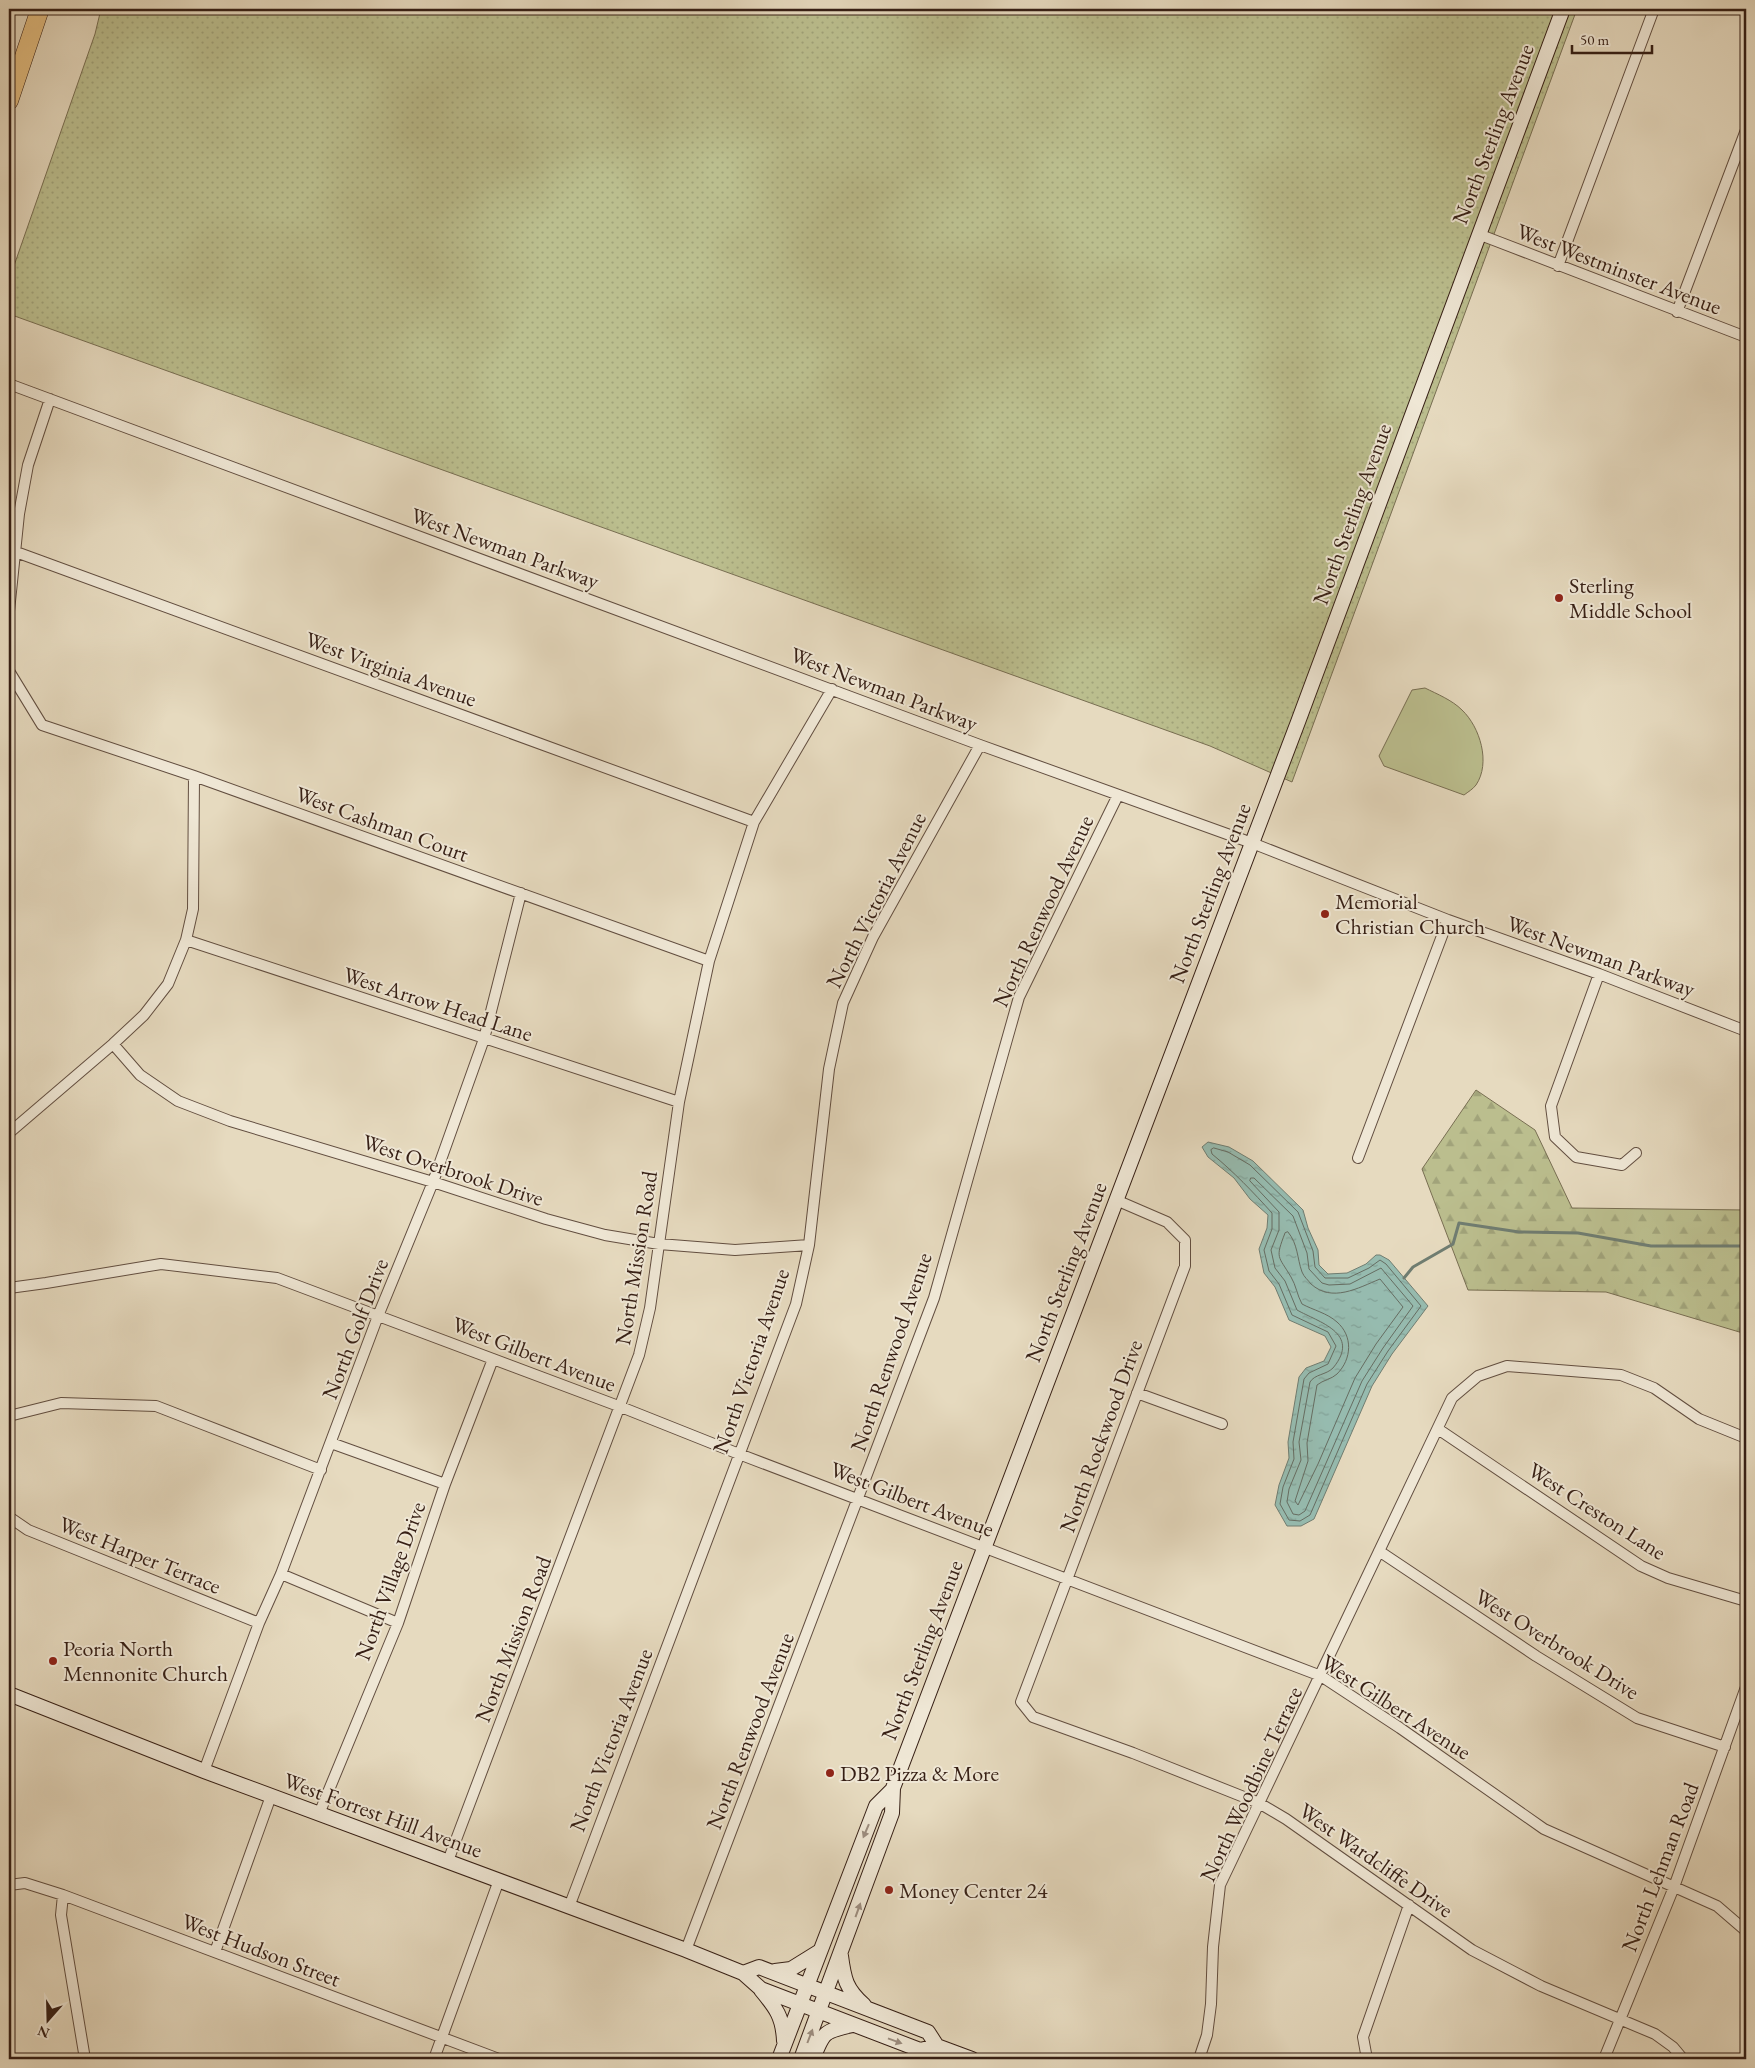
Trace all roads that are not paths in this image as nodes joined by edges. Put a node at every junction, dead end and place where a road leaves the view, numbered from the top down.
1 (35, 9) edge
2 (40, 9) edge
3 (1563, 9) edge
4 (1654, 9) edge
5 (9, 76) edge
6 (9, 102) edge
7 (1746, 130) edge
8 (1478, 234) junction
9 (1558, 266) junction
10 (1677, 312) junction
11 (1746, 337) edge
12 (9, 384) edge
13 (50, 399) junction
14 (16, 552) junction
15 (9, 611) edge
16 (9, 671) edge
17 (832, 689) junction
18 (980, 745) junction
19 (194, 776) junction
20 (1118, 795) junction
21 (754, 822) junction
22 (1252, 844) junction
23 (521, 894) junction
24 (1448, 920) junction
25 (186, 940) junction
26 (709, 961) junction
27 (1599, 974) junction
28 (1746, 1031) edge
29 (484, 1039) junction
30 (113, 1044) junction
31 (679, 1102) junction
32 (9, 1133) edge
33 (1636, 1153) dead end
34 (1358, 1158) dead end
35 (433, 1182) junction
36 (1116, 1200) junction
37 (660, 1244) junction
38 (809, 1245) junction
39 (9, 1288) edge
40 (378, 1316) junction
41 (493, 1360) junction
42 (1137, 1393) junction
43 (621, 1407) junction
44 (9, 1416) edge
45 (1222, 1424) dead end
46 (1438, 1429) junction
47 (1746, 1438) edge
48 (331, 1443) junction
49 (739, 1454) junction
50 (321, 1470) junction
51 (446, 1484) junction
52 (858, 1499) junction
53 (9, 1517) edge
54 (983, 1547) junction
55 (1379, 1551) junction
56 (281, 1574) junction
57 (1068, 1579) junction
58 (1746, 1601) edge
59 (259, 1623) junction
60 (398, 1623) junction
61 (1321, 1676) junction
62 (1746, 1687) edge
63 (9, 1694) edge
64 (1033, 1717) joint
65 (1725, 1747) junction
66 (204, 1771) junction
67 (892, 1791) junction
68 (271, 1796) junction
69 (1259, 1803) junction
70 (319, 1814) junction
71 (448, 1861) junction
72 (499, 1880) junction
73 (9, 1885) edge
74 (1674, 1887) junction
75 (63, 1895) junction
76 (1409, 1905) junction
77 (569, 1907) junction
78 (1746, 1931) edge
79 (686, 1950) junction
80 (820, 1951) junction
81 (215, 1952) junction
82 (841, 1955) junction
83 (772, 1972) junction
84 (743, 1973) junction
85 (807, 1985) junction
86 (761, 1989) junction
87 (826, 1993) junction
88 (800, 2004) junction
89 (868, 2009) junction
90 (819, 2012) junction
91 (1621, 2019) junction
92 (854, 2025) junction
93 (442, 2038) junction
94 (784, 2046) junction
95 (937, 2046) junction
96 (85, 2059) edge
97 (434, 2059) edge
98 (499, 2059) edge
99 (779, 2059) edge
100 (801, 2059) edge
101 (812, 2059) edge
102 (972, 2059) edge
103 (1199, 2059) edge
104 (1367, 2059) edge
105 (1604, 2059) edge
106 (1683, 2059) edge

1 - 5 highway
2 - 6 highway
3 - 8 main road, North Sterling Avenue
4 - 9 street
7 - 10 street
8 - 9 street, West Westminster Avenue
8 - 22 main road, North Sterling Avenue
9 - 10 street, West Westminster Avenue
10 - 11 street, West Westminster Avenue
12 - 13 street, West Newman Parkway
13 - 14 street
13 - 17 street, West Newman Parkway
14 - 15 street
14 - 21 street, West Virginia Avenue
16 - 19 street, West Cashman Court
17 - 18 street, West Newman Parkway
17 - 21 street, North Mission Road
18 - 20 street, West Newman Parkway
18 - 38 street, North Victoria Avenue
19 - 23 street, West Cashman Court
19 - 25 street
20 - 22 street, West Newman Parkway
20 - 52 street, North Renwood Avenue
21 - 26 street, North Mission Road
22 - 24 street, West Newman Parkway
22 - 36 main road, North Sterling Avenue
23 - 26 street, West Cashman Court
23 - 29 street, North Golf Drive
24 - 27 street, West Newman Parkway
24 - 34 street
25 - 29 street, West Arrow Head Lane
25 - 30 street
26 - 31 street, North Mission Road
27 - 28 street, West Newman Parkway
27 - 33 street
29 - 31 street, West Arrow Head Lane
29 - 35 street, North Golf Drive
30 - 32 street
30 - 35 street, West Overbrook Drive
31 - 37 street, North Mission Road
35 - 37 street, West Overbrook Drive
35 - 40 street, North Golf Drive
36 - 42 street, North Rockwood Drive
36 - 54 main road, North Sterling Avenue
37 - 38 street, West Overbrook Drive
37 - 43 street, North Mission Road
38 - 49 street, North Victoria Avenue
39 - 40 street, West Gilbert Avenue
40 - 41 street, West Gilbert Avenue
40 - 48 street, North Golf Drive
41 - 43 street, West Gilbert Avenue
41 - 51 street, North Village Drive
42 - 45 street
42 - 57 street, North Rockwood Drive
43 - 49 street, West Gilbert Avenue
43 - 71 street, North Mission Road
44 - 50 street
46 - 47 street, North Woodbine Terrace
46 - 55 street, North Woodbine Terrace
46 - 58 street, West Creston Lane
48 - 50 street, North Golf Drive
48 - 51 street
49 - 52 street, West Gilbert Avenue
49 - 77 street, North Victoria Avenue
50 - 56 street, North Golf Drive
51 - 60 street, North Village Drive
52 - 54 street, West Gilbert Avenue
52 - 79 street, North Renwood Avenue
53 - 59 street, West Harper Terrace
54 - 57 street, West Gilbert Avenue
54 - 67 main road, North Sterling Avenue
55 - 61 street, North Woodbine Terrace
55 - 65 street, West Overbrook Drive
56 - 59 street, North Golf Drive
56 - 60 street
57 - 61 street, West Gilbert Avenue
57 - 64 street, North Rockwood Drive
59 - 66 street, North Golf Drive
60 - 70 street, North Village Drive
61 - 69 street, North Woodbine Terrace
61 - 74 street, West Gilbert Avenue
62 - 65 street, North Lehman Road
63 - 66 main road, West Forrest Hill Avenue
64 - 69 street, West Wardcliffe Drive
65 - 74 street, North Lehman Road
66 - 68 main road, West Forrest Hill Avenue
67 -> 80 main road, North Sterling Avenue
82 -> 67 main road, North Sterling Avenue
68 - 70 main road, West Forrest Hill Avenue
68 - 81 street
69 - 76 street, West Wardcliffe Drive
69 - 103 street, North Woodbine Terrace
70 - 71 main road, West Forrest Hill Avenue
71 - 72 main road, West Forrest Hill Avenue
72 - 77 main road, West Forrest Hill Avenue
72 - 93 street
73 - 75 street, West Hudson Street
74 - 78 street, West Gilbert Avenue
74 - 91 street, North Lehman Road
75 - 81 street, West Hudson Street
75 - 96 street
76 - 91 street, West Wardcliffe Drive
76 - 104 street
77 - 79 main road, West Forrest Hill Avenue
79 - 84 main road, West Forrest Hill Avenue
80 - 83 main road
80 - 85 main road, North Sterling Avenue
81 - 93 street, West Hudson Street
82 - 87 main road, North Sterling Avenue
82 - 89 main road
83 - 84 main road, West Forrest Hill Avenue
83 - 85 main road, West Forrest Hill Avenue
84 - 86 main road, West Forrest Hill Avenue
85 - 87 main road, West Forrest Hill Avenue
85 - 88 main road, North Sterling Avenue
86 - 88 main road, West Forrest Hill Avenue
86 - 94 main road
87 - 89 main road, West Forrest Hill Avenue
87 - 90 main road, North Sterling Avenue
88 - 90 main road, West Forrest Hill Avenue
88 - 94 main road, North Sterling Avenue
89 - 95 main road, West Forrest Hill Avenue
90 - 92 main road, West Forrest Hill Avenue
100 -> 90 main road, North Sterling Avenue
91 - 105 street, North Lehman Road
91 - 106 street, West Wardcliffe Drive
92 -> 95 main road, West Forrest Hill Avenue
92 - 101 main road
93 - 97 street
93 - 98 street, West Hudson Street
94 - 99 main road, North Sterling Avenue
95 - 102 main road, West Forrest Hill Avenue

